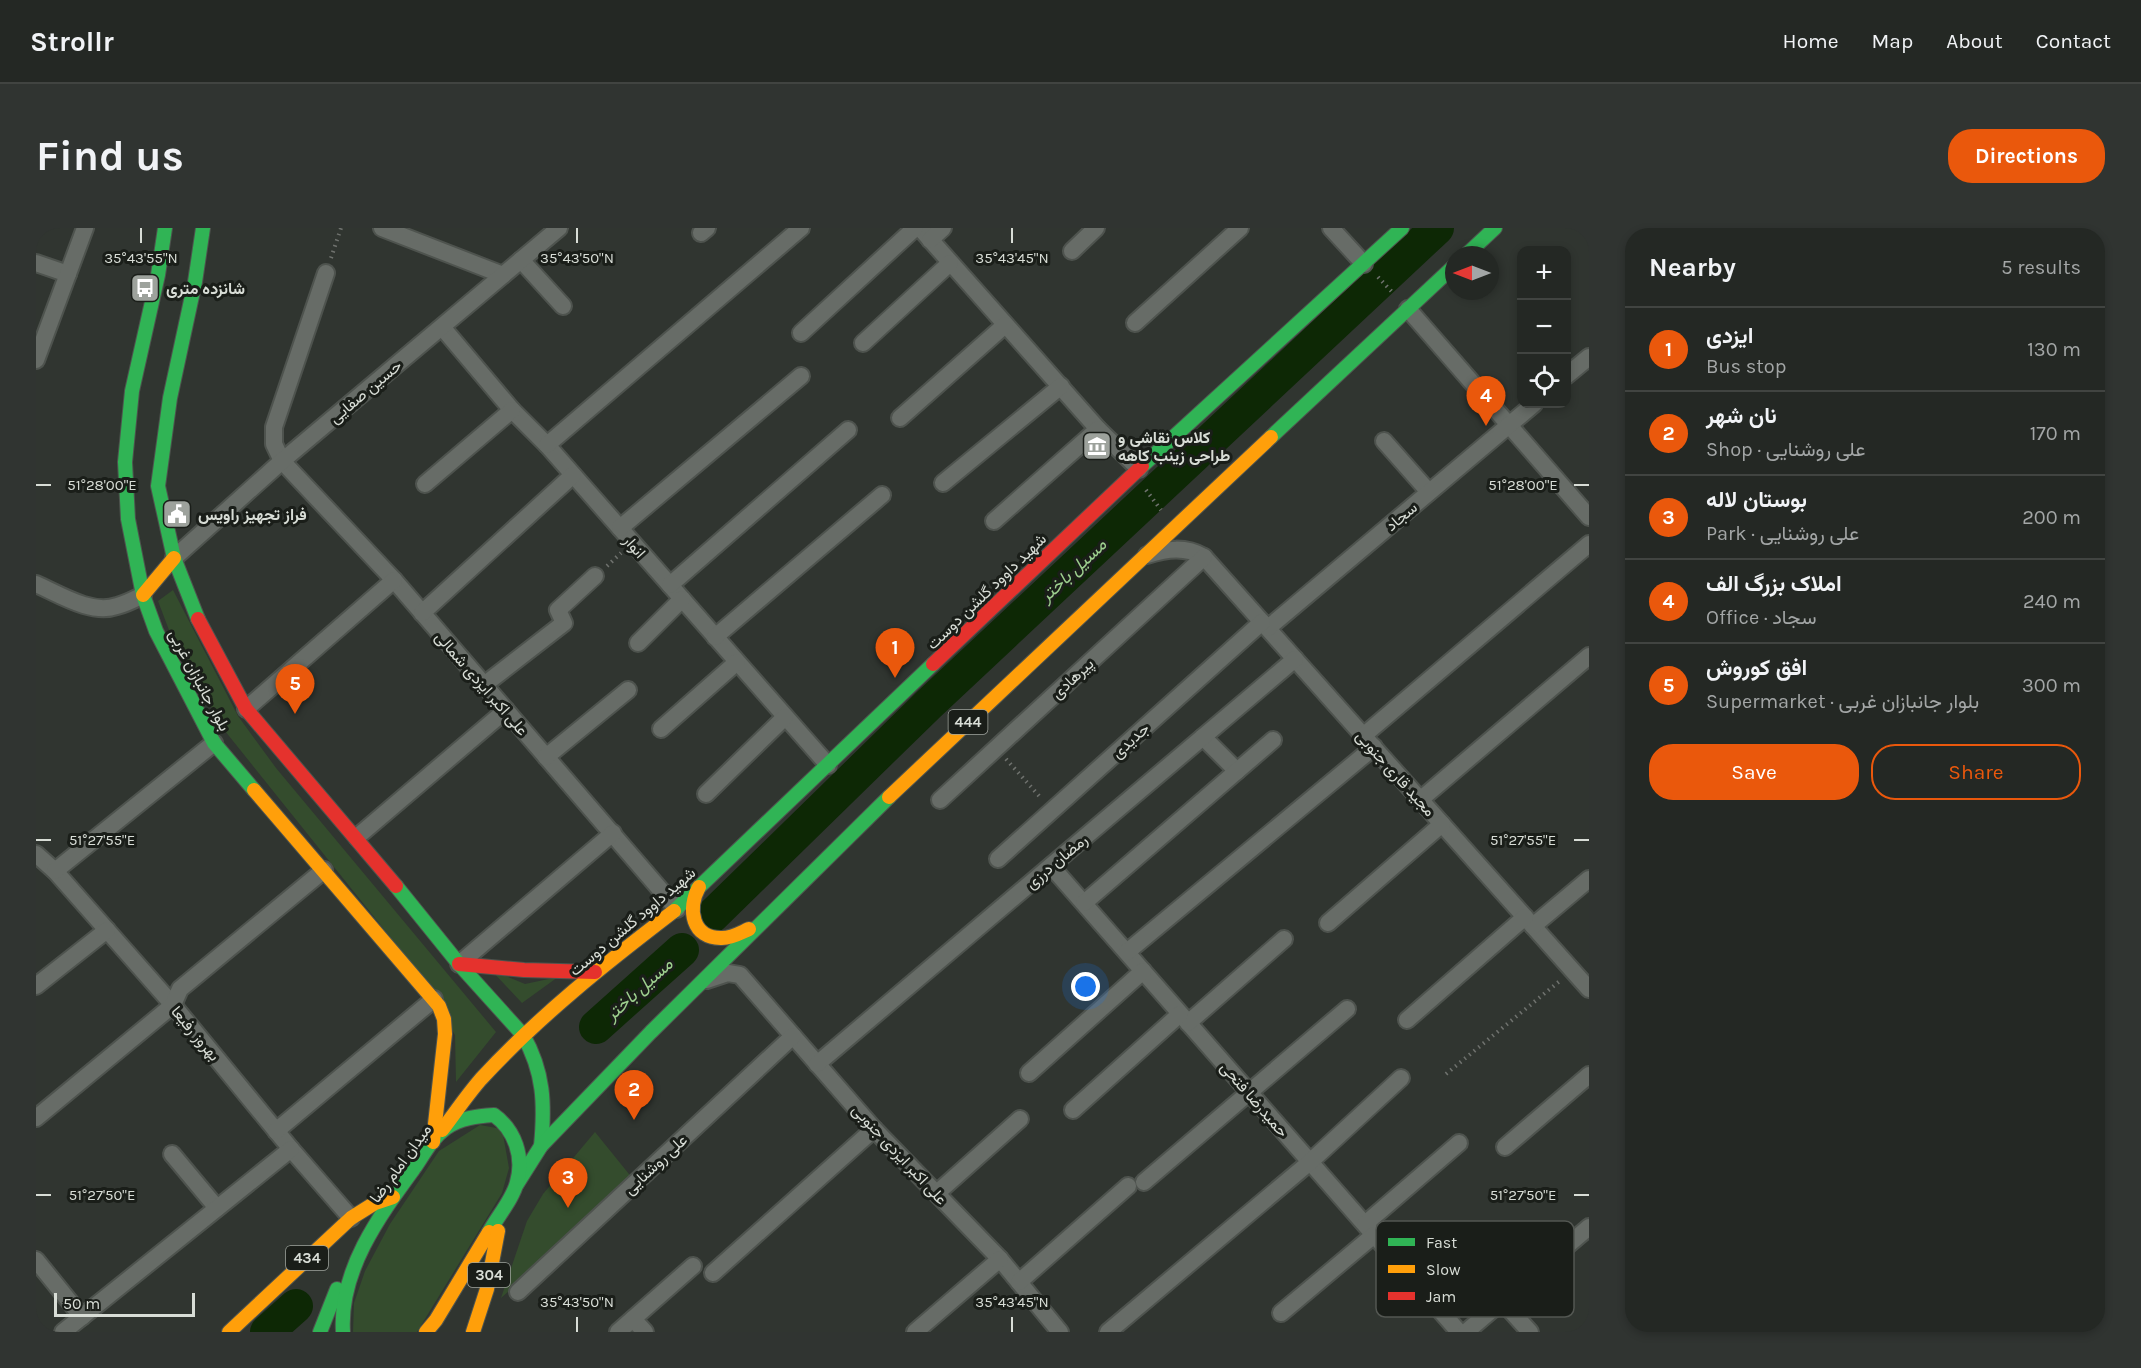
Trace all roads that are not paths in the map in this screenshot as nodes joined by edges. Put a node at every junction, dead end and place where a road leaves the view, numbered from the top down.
1 (85, 228) edge
2 (165, 228) edge
3 (203, 228) edge
4 (382, 228) edge
5 (559, 228) edge
6 (801, 228) edge
7 (943, 228) edge
8 (1096, 228) edge
9 (1240, 228) edge
10 (1331, 228) edge
11 (1402, 228) edge
12 (1495, 228) edge
13 (922, 232) edge
14 (1476, 246) edge
15 (1072, 251) dead end
16 (521, 260) junction
17 (36, 263) edge
18 (950, 263) junction
19 (1369, 268) junction
20 (326, 273) road end
21 (68, 274) junction
22 (1445, 274) edge
23 (503, 275) junction
24 (563, 306) dead end
25 (1408, 309) junction
26 (1135, 323) dead end
27 (1005, 325) junction
28 (442, 327) junction
29 (801, 333) dead end
30 (862, 343) dead end
31 (1589, 357) edge
32 (36, 360) edge
33 (1571, 372) edge
34 (801, 376) dead end
35 (1061, 386) junction
36 (1529, 408) edge
37 (512, 410) junction
38 (900, 418) dead end
39 (1509, 425) junction
40 (848, 429) dead end
41 (1098, 429) junction
42 (1384, 441) dead end
43 (547, 445) junction
44 (282, 461) junction
45 (1139, 469) junction
46 (573, 474) junction
47 (943, 483) dead end
48 (425, 484) dead end
49 (1429, 492) junction
50 (882, 495) dead end
51 (1589, 518) edge
52 (994, 520) dead end
53 (620, 528) junction
54 (1589, 544) edge
55 (1143, 556) junction
56 (1204, 557) junction
57 (174, 558) junction
58 (595, 576) road end
59 (394, 580) junction
60 (36, 584) edge
61 (670, 585) junction
62 (143, 595) junction
63 (682, 599) junction
64 (422, 613) junction
65 (1265, 625) junction
66 (715, 637) junction
67 (638, 643) dead end
68 (1589, 656) edge
69 (1294, 658) junction
70 (738, 662) junction
71 (484, 685) junction
72 (628, 690) dead end
73 (246, 709) junction
74 (506, 710) junction
75 (785, 717) junction
76 (661, 729) dead end
77 (1203, 737) junction
78 (1273, 740) dead end
79 (1369, 741) junction
80 (214, 743) junction
81 (546, 758) junction
82 (828, 765) junction
83 (1237, 771) junction
84 (706, 794) dead end
85 (940, 800) dead end
86 (1420, 800) junction
87 (1442, 824) junction
88 (613, 833) junction
89 (357, 837) junction
90 (36, 854) edge
91 (998, 859) dead end
92 (1051, 866) junction
93 (324, 870) junction
94 (55, 872) junction
95 (1589, 879) edge
96 (699, 887) junction
97 (1084, 903) junction
98 (677, 909) junction
99 (1529, 922) junction
100 (1328, 923) dead end
101 (752, 928) junction
102 (107, 930) junction
103 (1284, 939) dead end
104 (1126, 952) junction
105 (459, 964) junction
106 (1143, 971) junction
107 (595, 972) junction
108 (36, 987) edge
109 (1589, 989) edge
110 (686, 998) junction
111 (434, 999) junction
112 (173, 1005) junction
113 (1347, 1009) dead end
114 (1184, 1018) junction
115 (1407, 1020) dead end
116 (523, 1035) junction
117 (793, 1036) junction
118 (817, 1064) junction
119 (1029, 1073) dead end
120 (1589, 1075) edge
121 (1401, 1078) dead end
122 (1249, 1092) junction
123 (1073, 1110) dead end
124 (36, 1118) edge
125 (1020, 1119) dead end
126 (874, 1129) junction
127 (442, 1130) junction
128 (276, 1131) junction
129 (433, 1142) junction
130 (1459, 1143) dead end
131 (541, 1146) junction
132 (1505, 1147) dead end
133 (291, 1149) junction
134 (172, 1154) dead end
135 (1310, 1162) junction
136 (518, 1184) junction
137 (937, 1193) junction
138 (393, 1197) junction
139 (217, 1208) junction
140 (501, 1216) junction
141 (351, 1218) junction
142 (1379, 1221) edge
143 (1376, 1224) edge
144 (1589, 1227) edge
145 (1370, 1230) junction
146 (1376, 1237) edge
147 (1574, 1240) edge
148 (1000, 1259) junction
149 (36, 1260) edge
150 (693, 1266) dead end
151 (352, 1274) junction
152 (713, 1274) dead end
153 (1019, 1282) junction
154 (518, 1292) dead end
155 (1281, 1313) dead end
156 (82, 1317) junction
157 (1446, 1317) edge
158 (1483, 1317) edge
159 (1516, 1317) edge
160 (633, 1319) junction
161 (63, 1332) edge
162 (229, 1332) edge
163 (320, 1332) edge
164 (343, 1332) edge
165 (426, 1332) edge
166 (472, 1332) edge
167 (618, 1332) edge
168 (645, 1332) edge
169 (915, 1332) edge
170 (1060, 1332) edge
171 (1108, 1332) edge
172 (1459, 1332) edge
173 (1466, 1332) edge
174 (1530, 1332) edge

1 - 21 street
2 - 62 main road, بلوار جانبازان غربی
3 - 57 main road, بلوار جانبازان غربی
4 - 23 street
5 - 16 street, حسین صفایی
6 - 43 street
7 - 13 street
8 - 15 street
9 - 26 street
10 - 19 street
11 - 19 main road, شهید داوود گلشن دوست
12 - 14 main road
13 - 18 street
13 - 29 street
16 - 23 street, حسین صفایی
16 - 24 street
17 - 21 street
18 - 27 street
18 - 30 street
19 - 45 main road, شهید داوود گلشن دوست
20 - 44 street
21 - 32 street
22 - 25 main road, 444
23 - 28 street, حسین صفایی
25 - 39 street
25 - 55 main road, 444
27 - 35 street
27 - 38 street
28 - 37 street, انوار
28 - 44 street, حسین صفایی
31 - 33 street
34 - 53 street
35 - 41 street
35 - 47 street
36 - 39 street, سجاد
37 - 43 street, انوار
37 - 48 street
39 - 49 street, سجاد
39 - 51 street
40 - 61 street
41 - 45 street
41 - 52 street
42 - 49 street
43 - 46 street, انوار
44 - 57 street, حسین صفایی
44 - 59 street, علی اکبر ایزدی شمالی
45 - 82 main road, شهید داوود گلشن دوست
46 - 53 street, انوار
46 - 64 street
49 - 65 street, سجاد
50 - 66 street
53 - 61 street, انوار
54 - 79 street
55 - 56 street
55 - 101 main road, 444
56 - 65 street, مجید قاری جنوبی
56 - 85 street, پیرهادی
57 - 62 main road
57 - 73 main road, بلوار جانبازان غربی
58 - 71 street
59 - 64 street, علی اکبر ایزدی شمالی
59 - 73 street
60 - 62 street
61 - 63 street, انوار
62 - 80 main road, بلوار جانبازان غربی
63 - 66 street, انوار
63 - 67 street
64 - 71 street, علی اکبر ایزدی شمالی
65 - 69 street, مجید قاری جنوبی
65 - 91 street, جدیدی
66 - 70 street, انوار
68 - 86 street
69 - 77 street, رمضان درزی
69 - 79 street, مجید قاری جنوبی
70 - 75 street, انوار
70 - 76 street
71 - 74 street, علی اکبر ایزدی شمالی
72 - 81 street
73 - 89 main road, بلوار جانبازان غربی
74 - 81 street, علی اکبر ایزدی شمالی
74 - 89 street
75 - 82 street, انوار
75 - 84 street
77 - 83 street
77 - 92 street, رمضان درزی
78 - 83 street
79 - 86 street, مجید قاری جنوبی
79 - 104 street
80 - 93 main road, بلوار جانبازان غربی
80 - 94 street
81 - 88 street, علی اکبر ایزدی شمالی
82 - 96 main road, شهید داوود گلشن دوست
83 - 97 street
86 - 87 street, مجید قاری جنوبی
87 - 99 street, مجید قاری جنوبی
87 - 100 street
88 - 98 street, علی اکبر ایزدی شمالی
88 - 105 street
89 - 105 main road, بلوار جانبازان غربی
90 - 94 street, بهروز رفیعا
92 - 97 street, حمیدرضا فتحی
92 - 118 street, رمضان درزی
93 - 111 main road, بلوار جانبازان غربی
93 - 112 street
94 - 102 street, بهروز رفیعا
95 - 99 street
96 - 98 main road, شهید داوود گلشن دوست
96 - 101 main road
97 - 104 street, حمیدرضا فتحی
98 - 107 main road, شهید داوود گلشن دوست
99 - 109 street, مجید قاری جنوبی
99 - 115 street
101 - 110 main road, 444
102 - 108 street
102 - 112 street, بهروز رفیعا
103 - 114 street
104 - 106 street, حمیدرضا فتحی
105 - 107 main road
105 - 116 main road, بلوار جانبازان غربی
106 - 114 street, حمیدرضا فتحی
106 - 119 street
107 - 116 main road, شهید داوود گلشن دوست
110 - 117 street, علی اکبر ایزدی جنوبی
110 - 131 main road, 444
111 - 128 street
111 - 129 main road, بلوار جانبازان غربی
112 - 124 street
112 - 128 street, بهروز رفیعا
113 - 122 street
114 - 122 street, حمیدرضا فتحی
114 - 123 street
116 - 127 main road, شهید داوود گلشن دوست
116 - 131 main road, بلوار جانبازان غربی
117 - 118 street, علی اکبر ایزدی جنوبی
117 - 154 street, علی روشنایی
118 - 126 street, علی اکبر ایزدی جنوبی
120 - 132 street
121 - 135 street
122 - 135 street, حمیدرضا فتحی
122 - 153 street
125 - 137 street
126 - 137 street, علی اکبر ایزدی جنوبی
126 - 152 street
127 - 129 main road, میدان امام رضا
127 - 136 main road, میدان امام رضا
128 - 133 street, بهروز رفیعا
129 - 138 main road, میدان امام رضا
130 - 142 street
131 - 136 main road, 444
133 - 139 street
133 - 141 street, بهروز رفیعا
134 - 139 street
135 - 145 street, حمیدرضا فتحی
135 - 171 street
136 - 140 main road, میدان امام رضا
137 - 148 street, علی اکبر ایزدی جنوبی
138 - 141 main road, 434
138 - 151 main road, میدان امام رضا
139 - 156 street
140 - 165 main road, میدان امام رضا
140 - 166 main road, 304
141 - 162 main road, 434
143 - 145 street
144 - 147 street
145 - 146 street, حمیدرضا فتحی
145 - 155 street
148 - 153 street, علی اکبر ایزدی جنوبی
148 - 169 street
149 - 156 street
150 - 160 street
151 - 163 main road
151 - 164 main road, میدان امام رضا
153 - 170 street, علی اکبر ایزدی جنوبی
156 - 161 street
157 - 172 street, حمیدرضا فتحی
158 - 173 street
159 - 174 street
160 - 167 street
160 - 168 street

